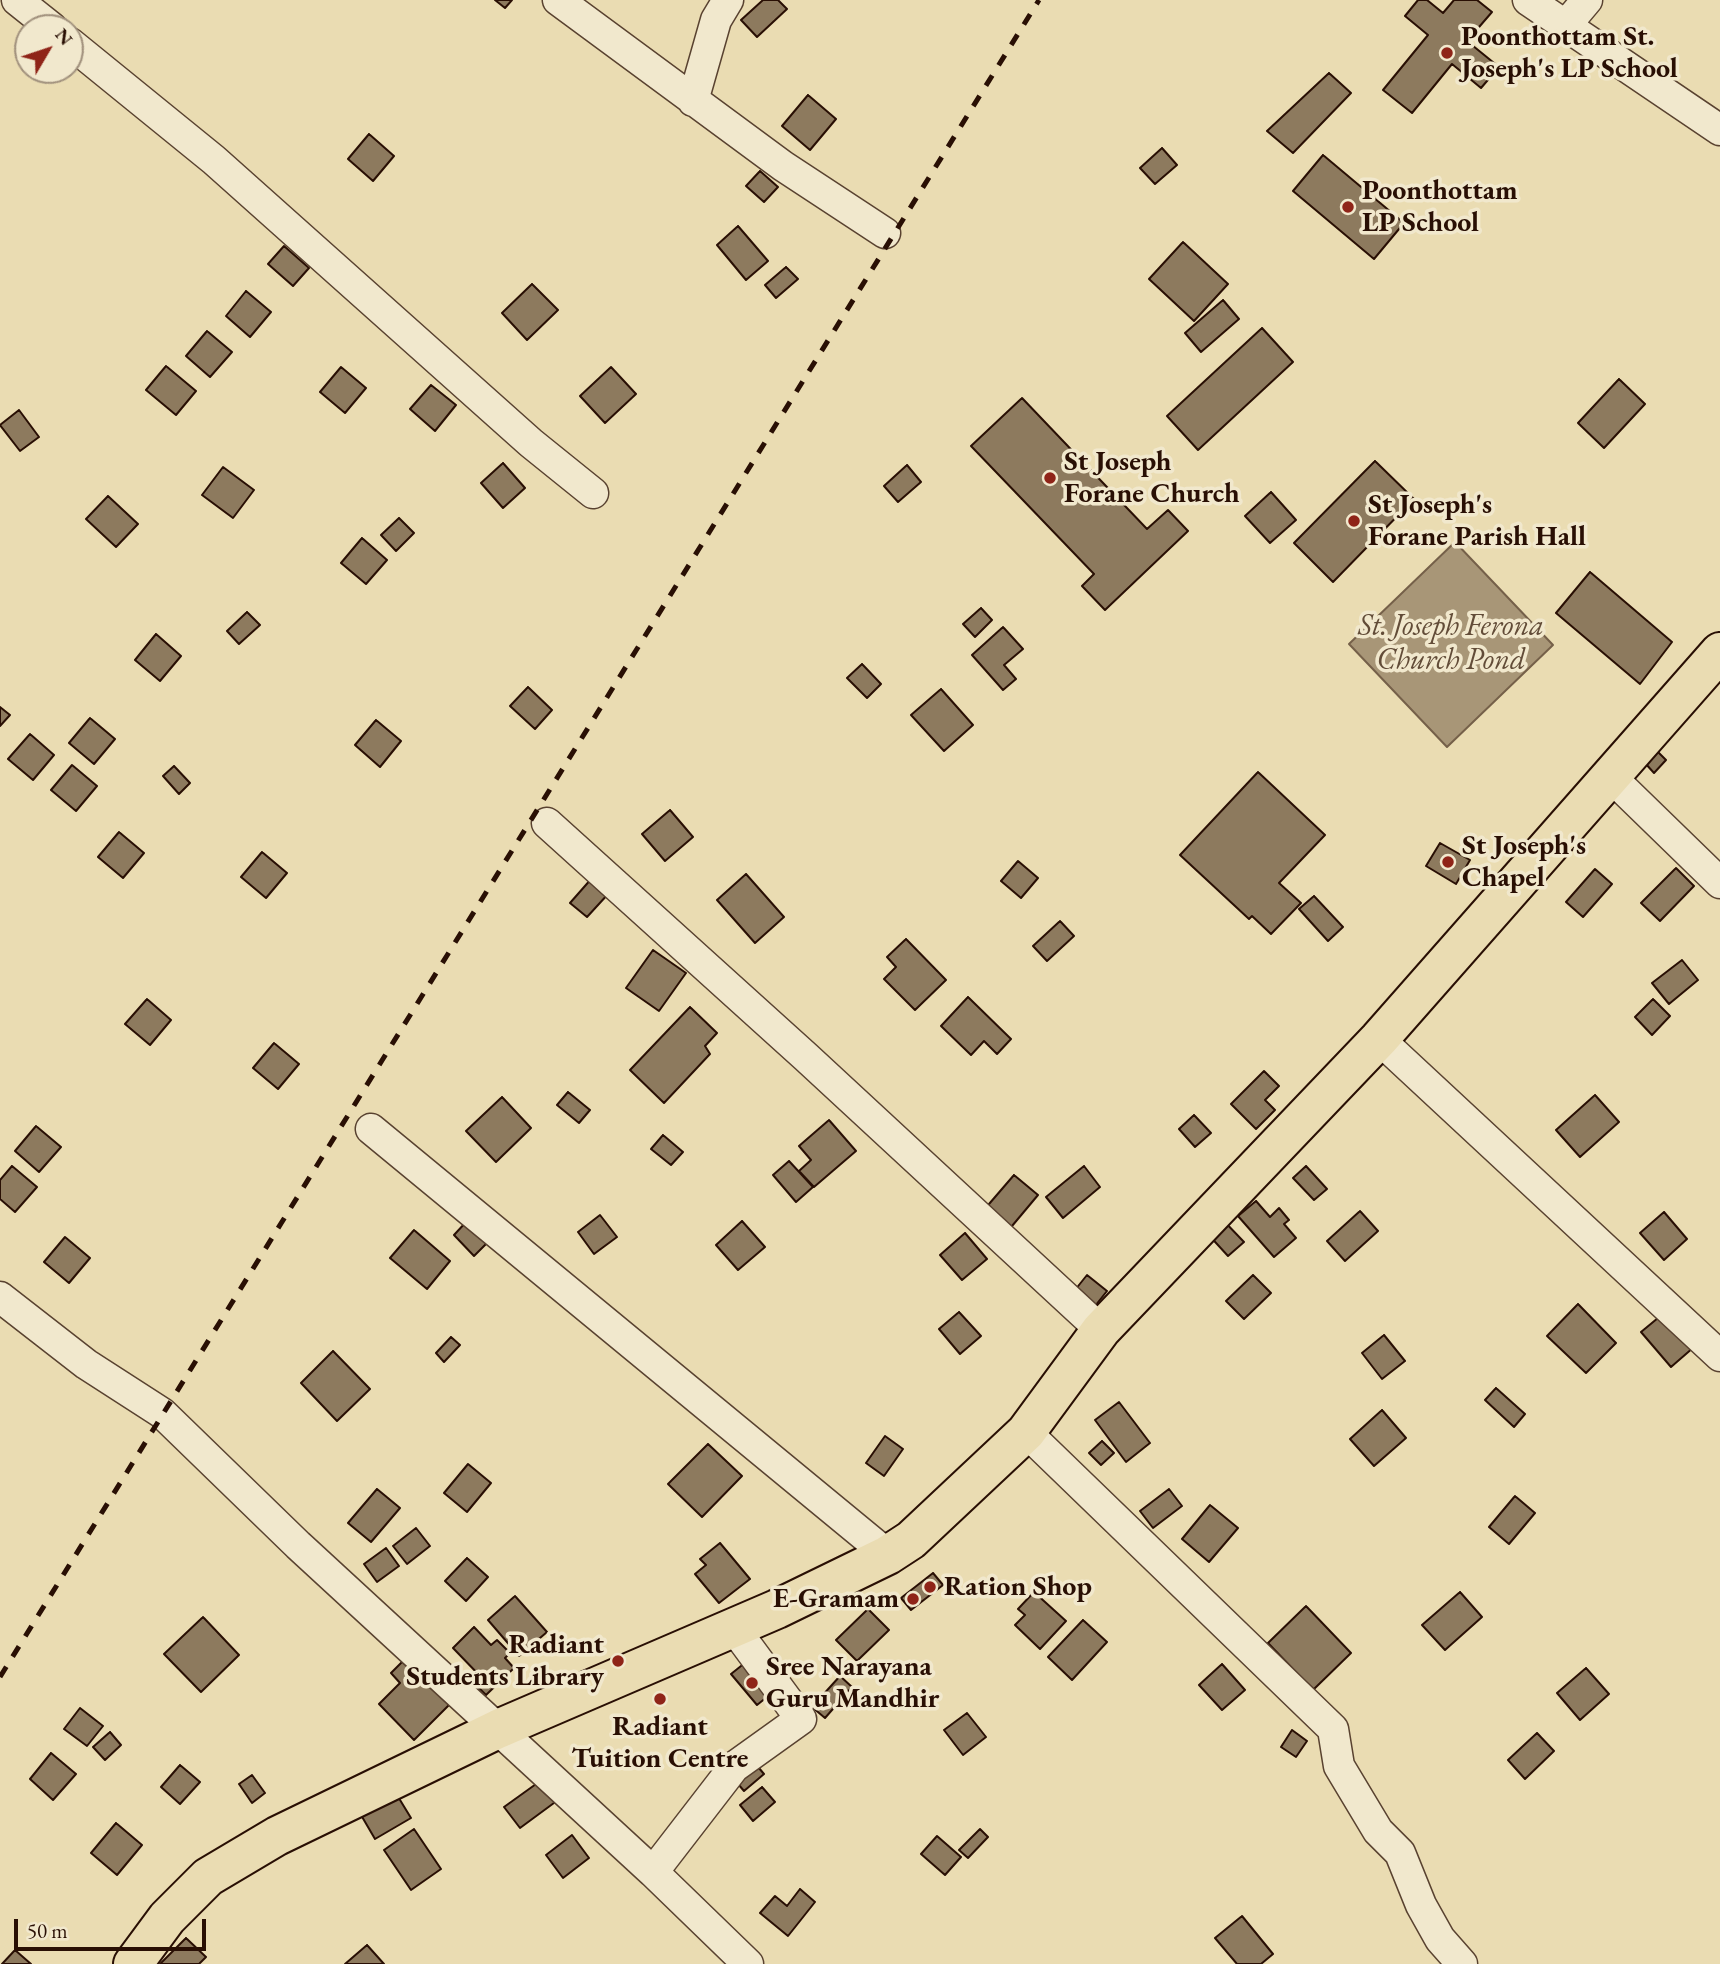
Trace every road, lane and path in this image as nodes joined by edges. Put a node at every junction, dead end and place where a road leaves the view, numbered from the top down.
1 (17, 0) edge
2 (558, 0) edge
3 (729, 0) edge
4 (1528, 0) edge
5 (1587, 0) edge
6 (34, 14) edge
7 (1566, 25) junction
8 (84, 54) edge
9 (693, 101) junction
10 (1720, 130) edge
11 (885, 233) dead end
12 (593, 493) dead end
13 (1719, 655) edge
14 (1611, 777) junction
15 (547, 823) dead end
16 (1720, 883) edge
17 (1379, 1039) junction
18 (371, 1129) dead end
19 (0, 1297) edge
20 (1101, 1330) junction
21 (1720, 1356) edge
22 (1026, 1432) junction
23 (888, 1555) junction
24 (734, 1628) junction
25 (498, 1729) junction
26 (653, 1872) junction
27 (133, 1964) edge
28 (748, 1964) edge
29 (1462, 1964) edge

1 - 6 street
2 - 9 street
3 - 9 street
4 - 7 street
5 - 7 street
7 - 10 street
8 - 12 street
9 - 11 street
13 - 14 main road
14 - 16 street
14 - 17 main road
15 - 20 street
17 - 20 main road
17 - 21 street
18 - 23 street
19 - 25 street
20 - 22 main road
22 - 23 main road
22 - 29 street
23 - 24 main road
24 - 25 main road
24 - 26 street
25 - 26 street
25 - 27 main road
26 - 28 street

